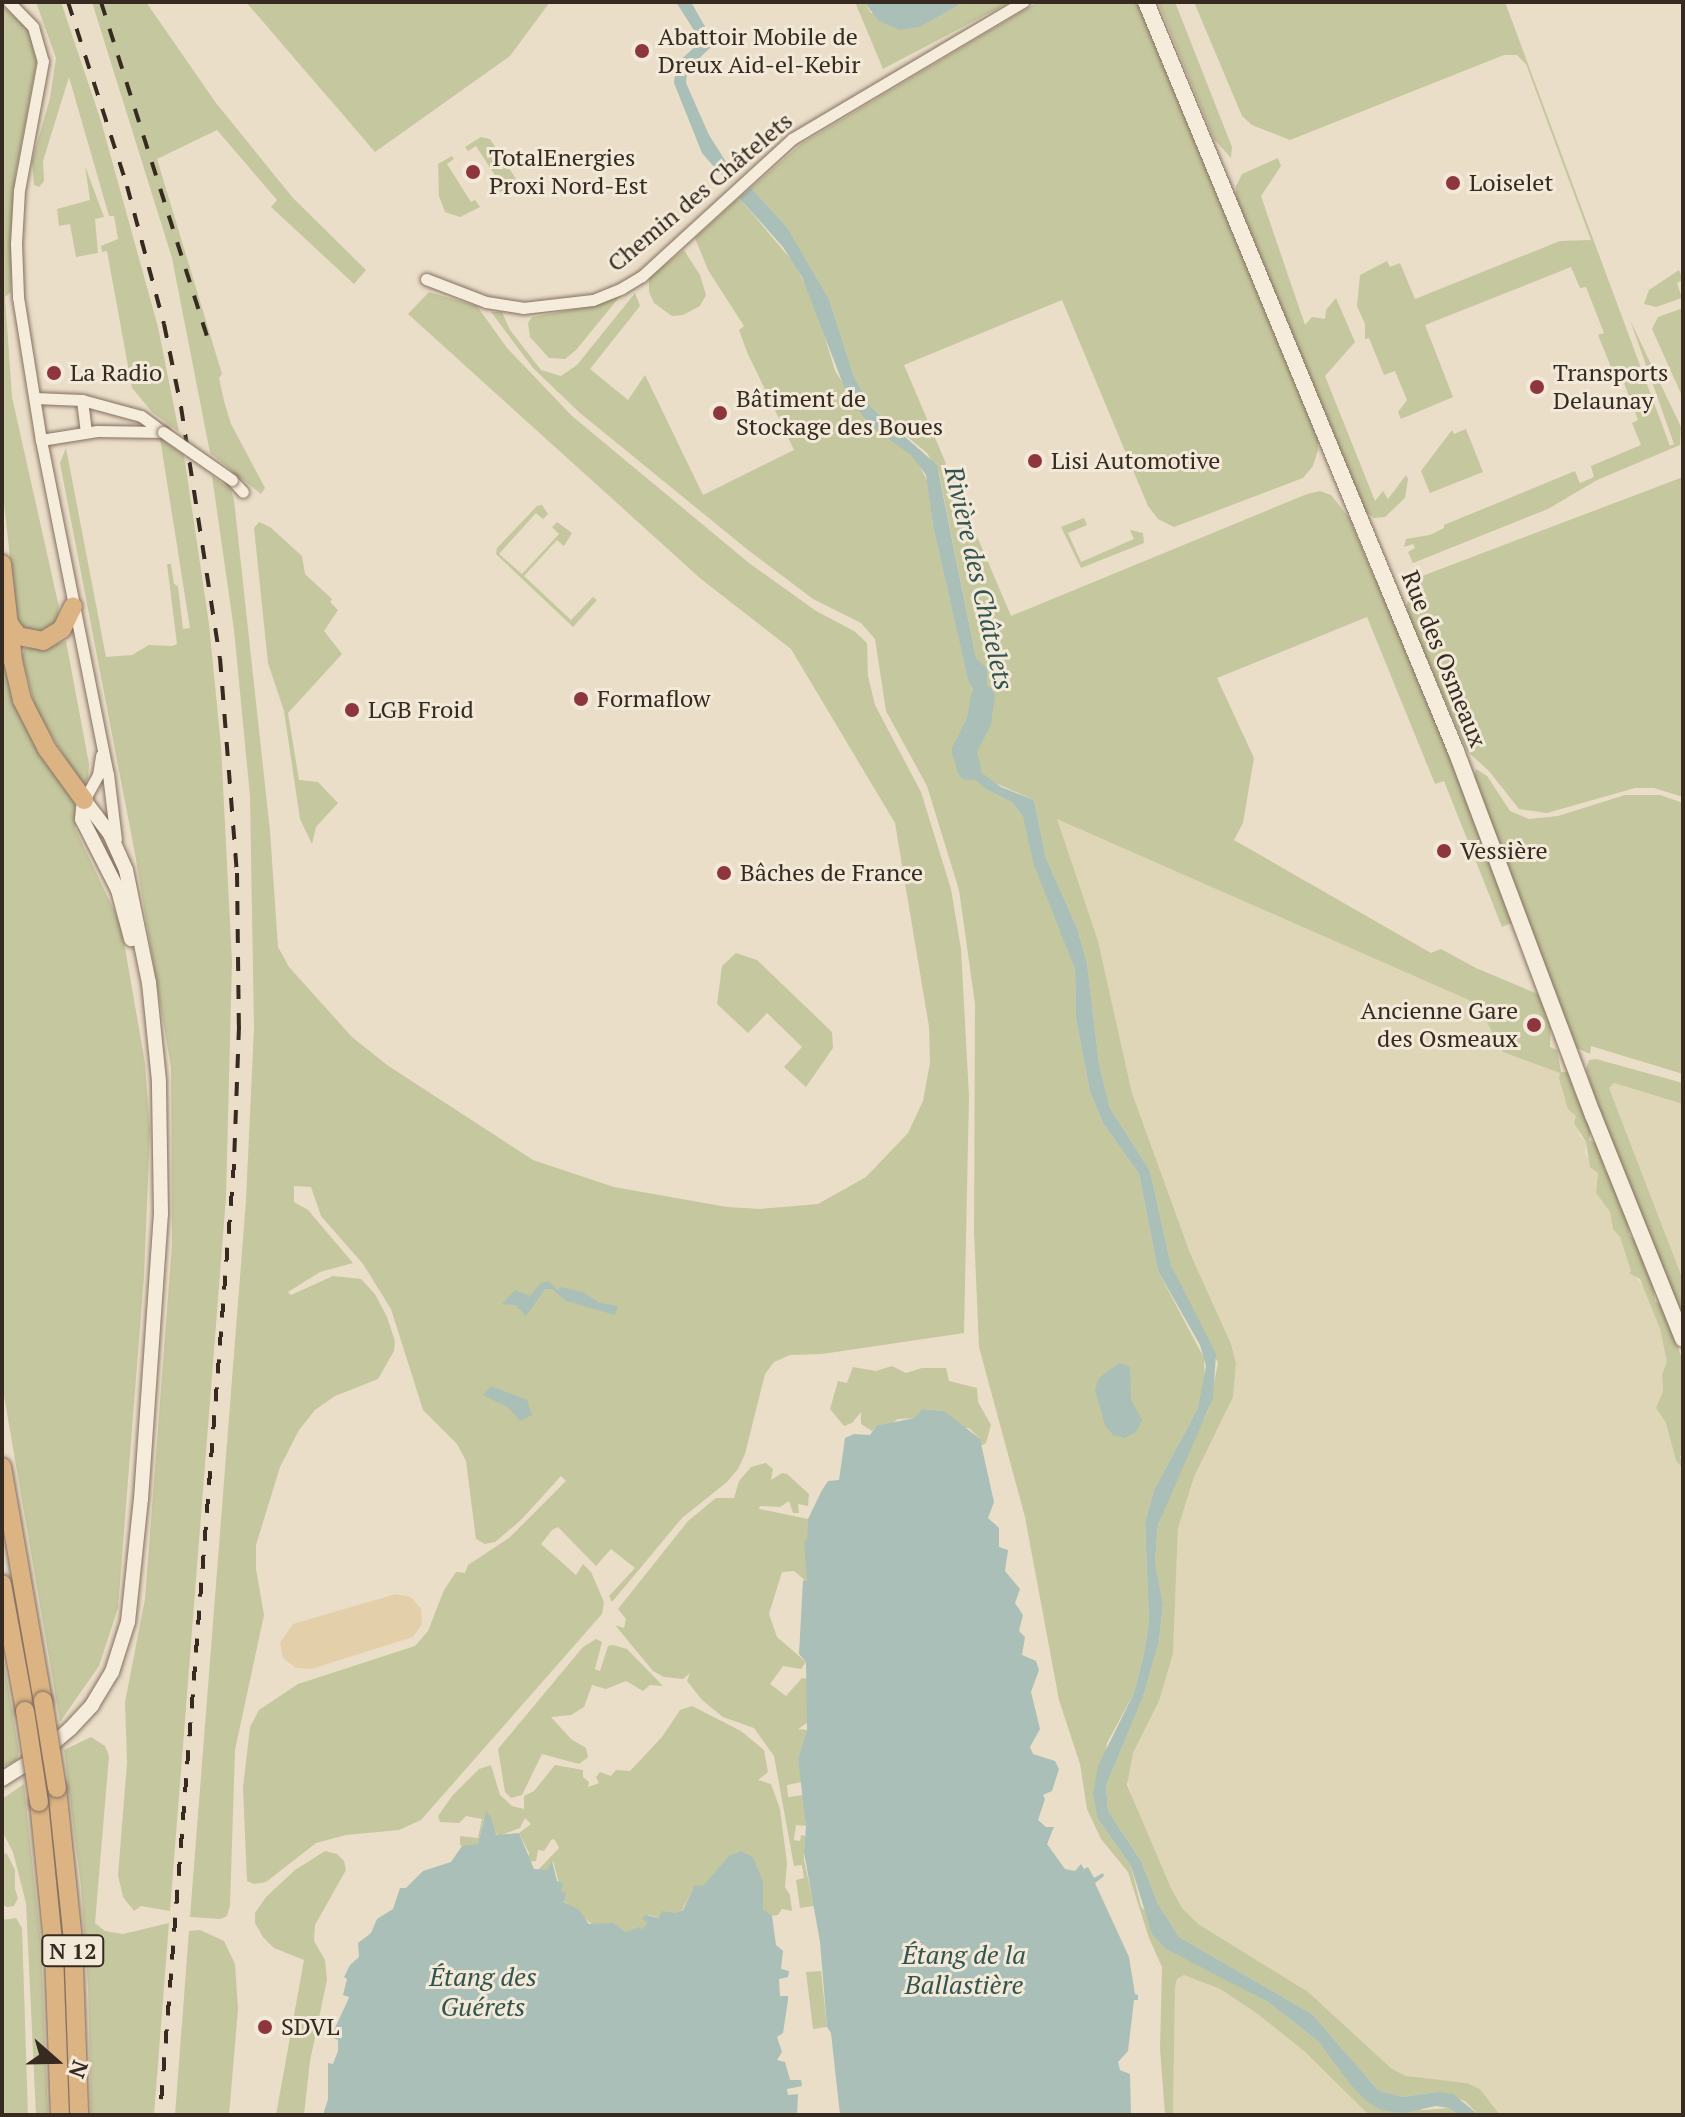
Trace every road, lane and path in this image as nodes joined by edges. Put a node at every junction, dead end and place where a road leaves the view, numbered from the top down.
1 (9, 2) edge
2 (1023, 2) edge
3 (1146, 2) edge
4 (426, 279) dead end
5 (35, 398) junction
6 (82, 400) junction
7 (86, 432) junction
8 (163, 432) junction
9 (41, 440) junction
10 (243, 492) dead end
11 (2, 564) edge
12 (73, 606) junction
13 (8, 622) junction
14 (101, 751) junction
15 (84, 800) junction
16 (116, 845) junction
17 (159, 1081) junction
18 (1683, 1339) edge
19 (2, 1467) edge
20 (2, 1584) edge
21 (2, 1779) edge
22 (60, 2115) edge
23 (79, 2115) edge

1 - 5 street
2 - 4 street, Chemin des Châtelets
3 - 18 main road, Rue des Osmeaux
5 - 6 street
5 - 9 street
6 - 7 street
6 - 8 street
7 - 8 street
7 - 9 street
8 - 10 street, bridge
9 - 12 street
11 - 13 highway
12 - 13 highway
12 - 14 street
13 - 15 highway
14 - 15 street
14 - 16 street
15 - 16 street
15 - 17 street
16 - 17 street
17 - 21 street
19 - 23 highway, N 12, bridge
20 - 22 highway, N 12, bridge

